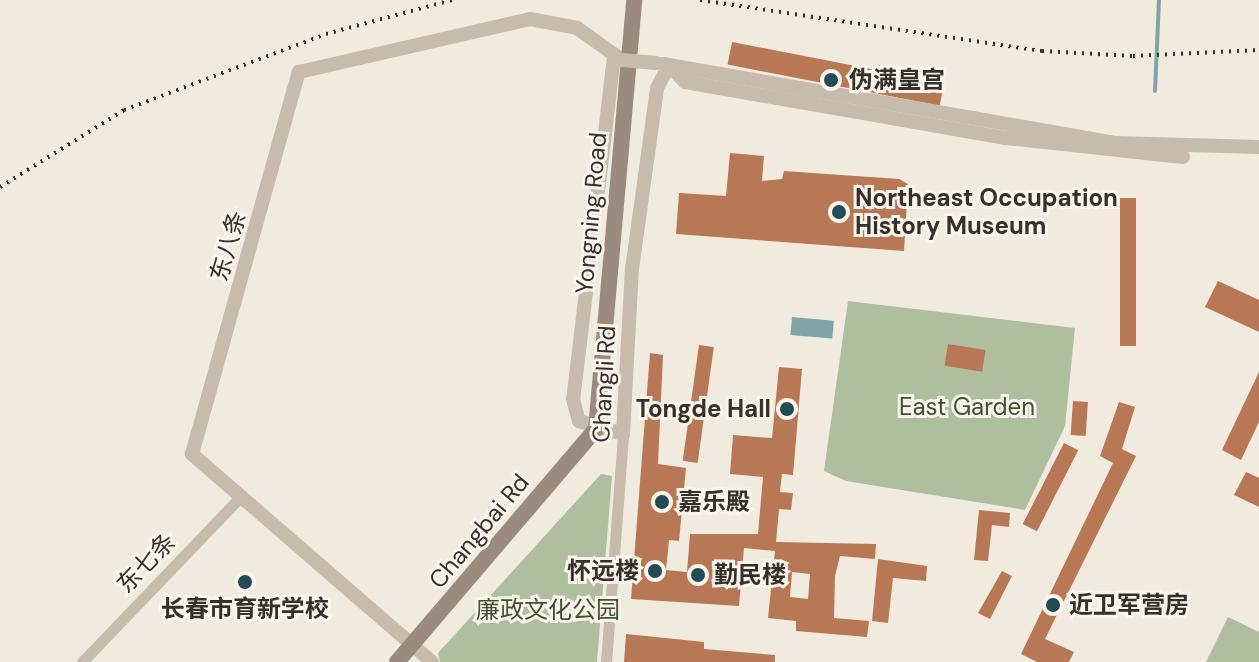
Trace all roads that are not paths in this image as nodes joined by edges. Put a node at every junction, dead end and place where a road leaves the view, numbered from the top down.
1 (634, 0) edge
2 (618, 58) junction
3 (663, 64) junction
4 (1259, 147) edge
5 (1259, 155) edge
6 (596, 429) junction
7 (623, 434) junction
8 (242, 495) junction
9 (414, 645) junction
10 (82, 662) edge
11 (397, 662) edge
12 (432, 662) edge
13 (606, 662) edge

1 - 6 main road, Yongning Road
2 - 3 street, bridge
2 - 6 street
2 - 8 street, 东八条
3 - 4 street
3 - 5 street
3 - 7 street, Changli Rd
6 - 7 street
6 - 9 main road, Changbai Rd
7 - 13 street, Changli Rd
8 - 9 street, 东八条
8 - 10 street, 东七条
9 - 11 main road, Changbai Rd
9 - 12 street, 东八条

